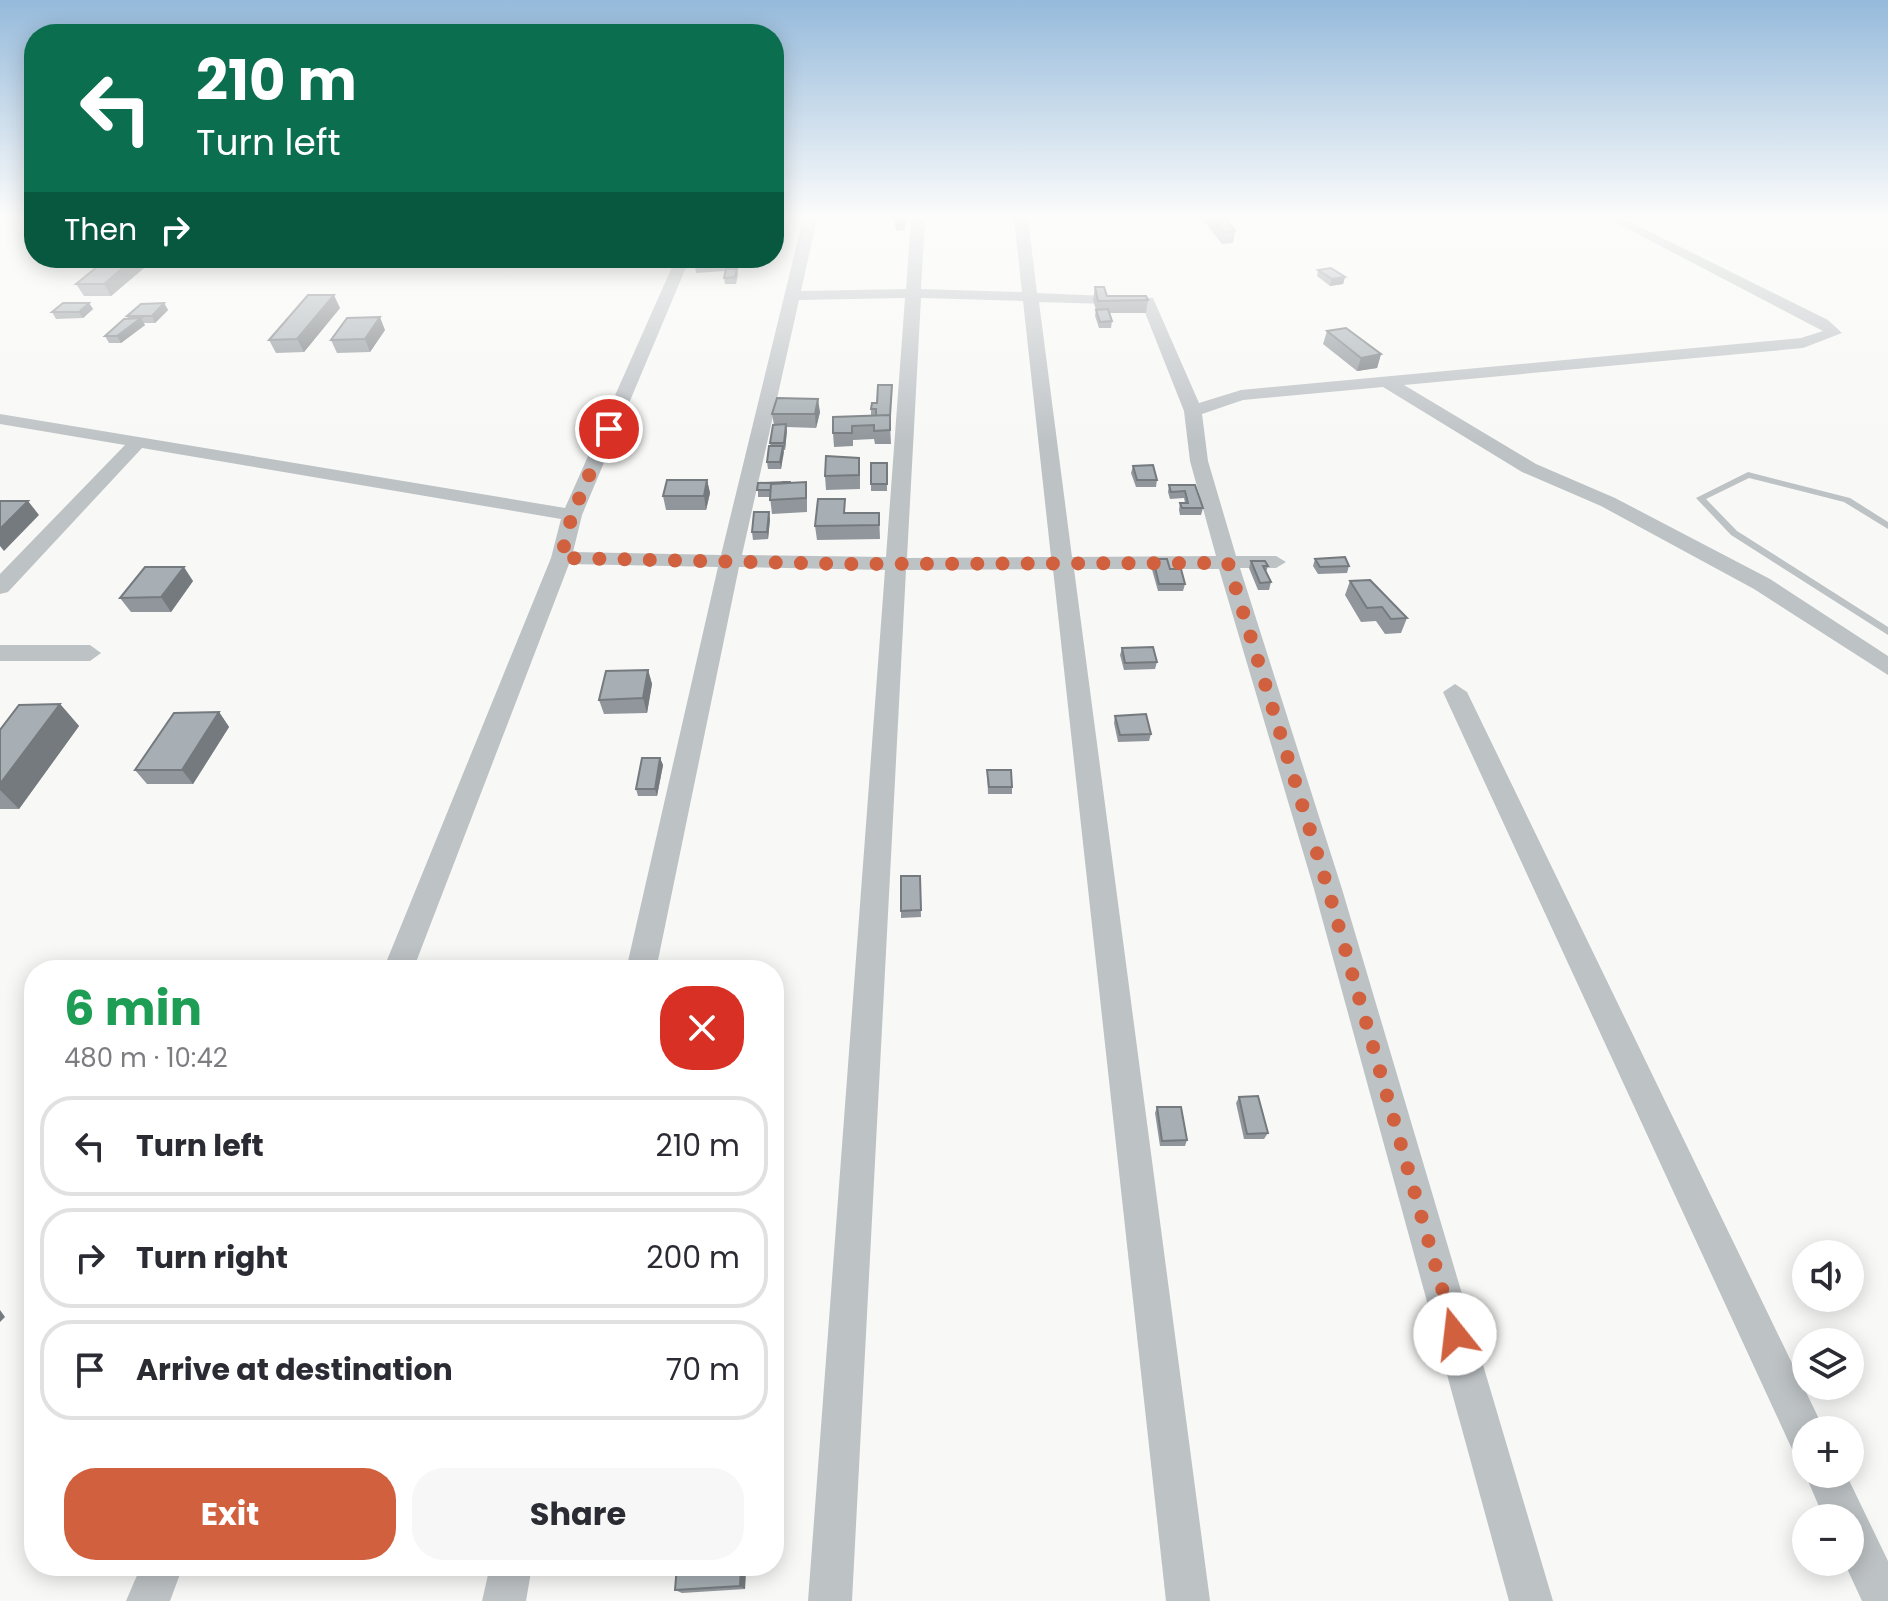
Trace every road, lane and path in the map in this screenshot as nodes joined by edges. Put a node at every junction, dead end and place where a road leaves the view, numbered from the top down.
1 (915, 293) edge
2 (668, 294) edge
3 (886, 294) edge
4 (956, 294) edge
5 (1763, 294) edge
6 (1030, 295) junction
7 (793, 296) joint
8 (1385, 381) junction
9 (1193, 411) junction
10 (2, 421) edge
11 (137, 443) junction
12 (572, 515) junction
13 (1888, 526) edge
14 (561, 558) junction
15 (730, 562) junction
16 (1276, 562) dead end
17 (1228, 563) junction
18 (899, 564) junction
19 (1063, 565) junction
20 (0, 587) edge
21 (1888, 632) edge
22 (0, 653) edge
23 (90, 653) dead end
24 (1888, 667) edge
25 (1455, 692) dead end
26 (402, 960) edge
27 (643, 960) edge
28 (1797, 1416) edge
29 (1864, 1557) edge
30 (158, 1576) edge
31 (509, 1576) edge
32 (148, 1601) edge
33 (504, 1601) edge
34 (830, 1601) edge
35 (1188, 1601) edge
36 (1531, 1601) edge
37 (1885, 1601) edge

1 - 18 street
2 - 12 street
3 - 7 street
4 - 6 street
5 - 8 street
6 - 9 street
6 - 19 street
7 - 15 street
8 - 9 street
8 - 24 street
9 - 17 street
10 - 11 street
11 - 12 street
11 - 20 street
12 - 14 street
13 - 21 lane
14 - 15 street
14 - 26 street
15 - 18 street
15 - 27 street
16 - 17 street
17 - 19 street
17 - 36 street
18 - 19 street
18 - 34 street
19 - 35 street
22 - 23 street
25 - 28 street
29 - 37 street
30 - 32 street
31 - 33 street

